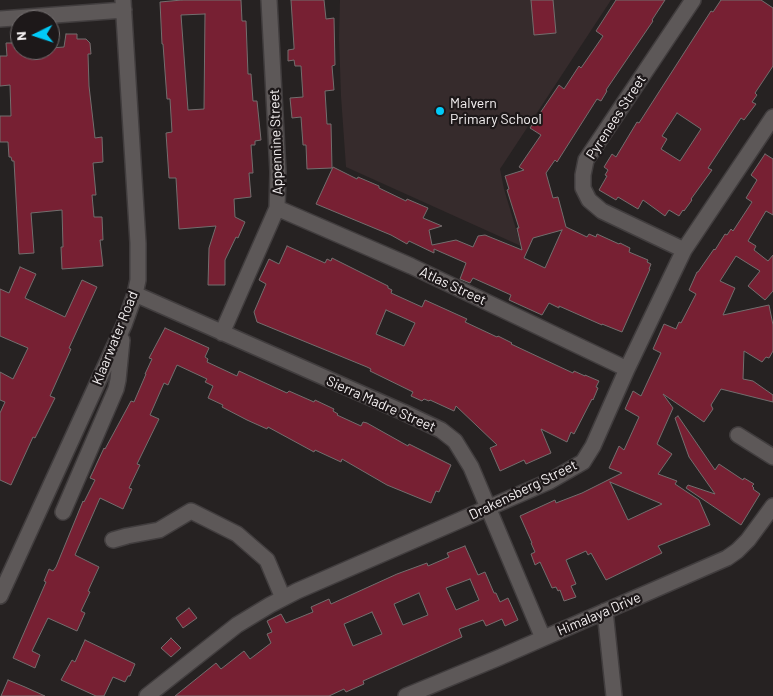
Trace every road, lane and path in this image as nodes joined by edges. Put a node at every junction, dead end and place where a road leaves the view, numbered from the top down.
1 (269, 0) edge
2 (694, 0) edge
3 (123, 5) edge
4 (0, 20) edge
5 (773, 117) edge
6 (277, 208) junction
7 (684, 250) junction
8 (135, 294) junction
9 (124, 325) junction
10 (222, 333) junction
11 (628, 369) junction
12 (738, 435) dead end
13 (773, 457) edge
14 (773, 506) edge
15 (488, 508) junction
16 (63, 512) dead end
17 (113, 540) dead end
18 (0, 596) edge
19 (283, 598) junction
20 (605, 611) junction
21 (542, 638) junction
22 (147, 696) edge
23 (406, 696) edge
24 (614, 696) edge

1 - 6 street, Appennine Street
2 - 7 street, Pyrenees Street
3 - 4 street
3 - 8 street, Klaarwater Road
5 - 7 street, Drakensberg Street
6 - 10 street, Appennine Street
6 - 11 street, Atlas Street
7 - 11 street, Drakensberg Street
8 - 9 street, Klaarwater Road
8 - 10 street, Sierra Madre Street
9 - 16 street
9 - 18 street, Klaarwater Road
10 - 15 street, Sierra Madre Street
11 - 15 street, Drakensberg Street
12 - 13 street
14 - 20 street, Himalaya Drive
15 - 19 street, Drakensberg Street
15 - 21 street, Sierra Madre Street
17 - 19 street
19 - 22 street, Drakensberg Street
20 - 21 street, Himalaya Drive
20 - 24 street
21 - 23 street, Himalaya Drive

